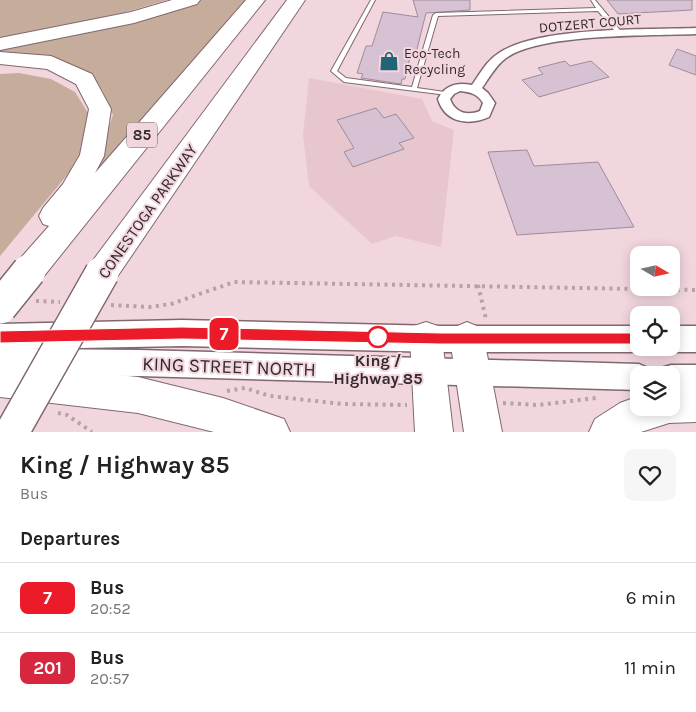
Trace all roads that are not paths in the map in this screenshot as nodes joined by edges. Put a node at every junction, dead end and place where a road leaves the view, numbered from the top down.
1 (191, 0) edge
2 (256, 0) edge
3 (296, 0) edge
4 (373, 0) edge
5 (593, 0) edge
6 (600, 8) junction
7 (696, 31) edge
8 (621, 35) junction
9 (0, 44) edge
10 (0, 58) edge
11 (475, 89) junction
12 (414, 90) junction
13 (446, 94) junction
14 (14, 285) edge
15 (102, 289) junction
16 (477, 330) junction
17 (0, 337) edge
18 (630, 338) edge
19 (680, 338) edge
20 (696, 338) edge
21 (427, 355) junction
22 (0, 362) edge
23 (473, 373) junction
24 (630, 377) edge
25 (680, 378) edge
26 (696, 378) edge
27 (0, 380) edge
28 (696, 404) edge
29 (680, 405) edge
30 (633, 416) edge
31 (490, 418) edge
32 (424, 419) edge
33 (0, 424) edge
34 (12, 432) edge
35 (271, 432) edge
36 (608, 432) edge

1 - 9 highway
2 - 14 highway, 85
3 - 15 highway, CONESTOGA PARKWAY
4 - 12 lane
5 - 6 lane
6 - 8 lane
6 - 12 lane
7 - 8 street, DOTZERT COURT
8 - 11 street, DOTZERT COURT
10 - 14 highway
11 - 13 street
11 - 13 street
12 - 13 lane
15 - 33 highway, CONESTOGA PARKWAY, bridge
15 - 34 highway, bridge
16 - 18 main road, KING STREET NORTH
16 - 21 main road, KING STREET NORTH
16 - 23 highway
17 - 21 main road, KING STREET NORTH
19 - 20 main road
21 - 22 main road, KING STREET NORTH
21 - 23 main road, KING STREET NORTH
21 - 32 highway
23 - 24 main road, KING STREET NORTH
23 - 31 highway
25 - 26 main road
27 - 35 highway
28 - 29 highway
30 - 36 highway

